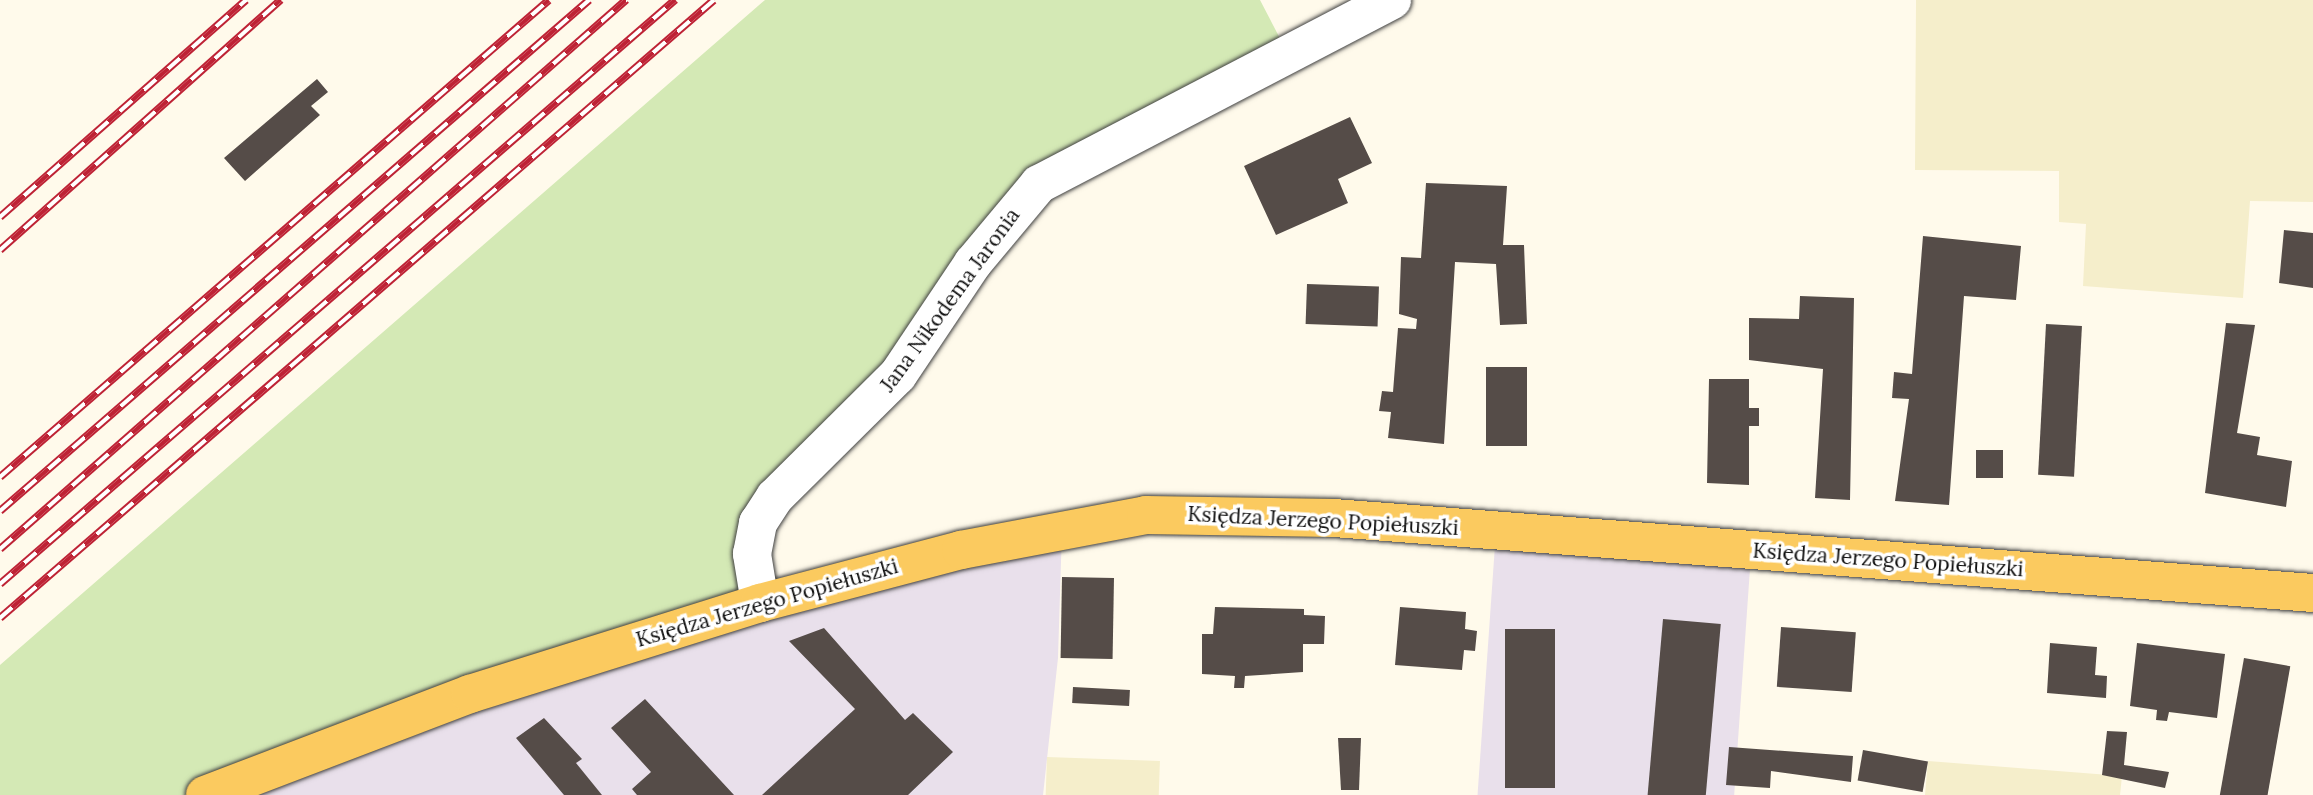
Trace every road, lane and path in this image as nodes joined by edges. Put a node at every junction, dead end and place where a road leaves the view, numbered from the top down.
1 (1392, 0) edge
2 (2313, 593) edge
3 (760, 603) junction
4 (205, 795) edge

1 - 3 street, Jana Nikodema Jaronia
2 - 3 main road, Księdza Jerzego Popiełuszki
3 - 4 main road, Księdza Jerzego Popiełuszki

